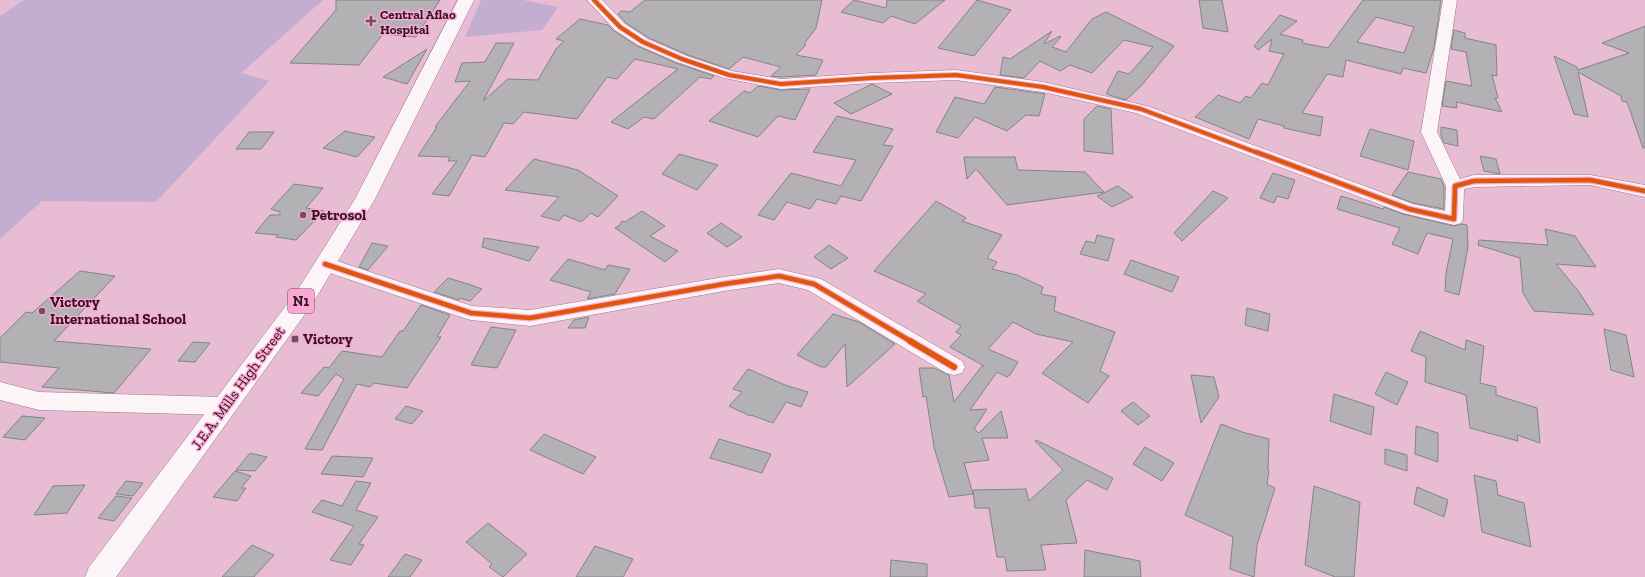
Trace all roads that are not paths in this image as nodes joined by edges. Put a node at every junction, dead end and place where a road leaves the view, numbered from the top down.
1 (466, 0) edge
2 (594, 0) edge
3 (1450, 0) edge
4 (1455, 186) junction
5 (1645, 191) edge
6 (325, 264) junction
7 (954, 367) dead end
8 (0, 391) edge
9 (224, 406) junction
10 (99, 577) edge

1 - 6 highway, J.E.A. Mills High Street / N1
2 - 4 street
3 - 4 street
4 - 5 street
6 - 7 street
6 - 9 highway, J.E.A. Mills High Street / N1
8 - 9 street
9 - 10 highway, J.E.A. Mills High Street / N1

